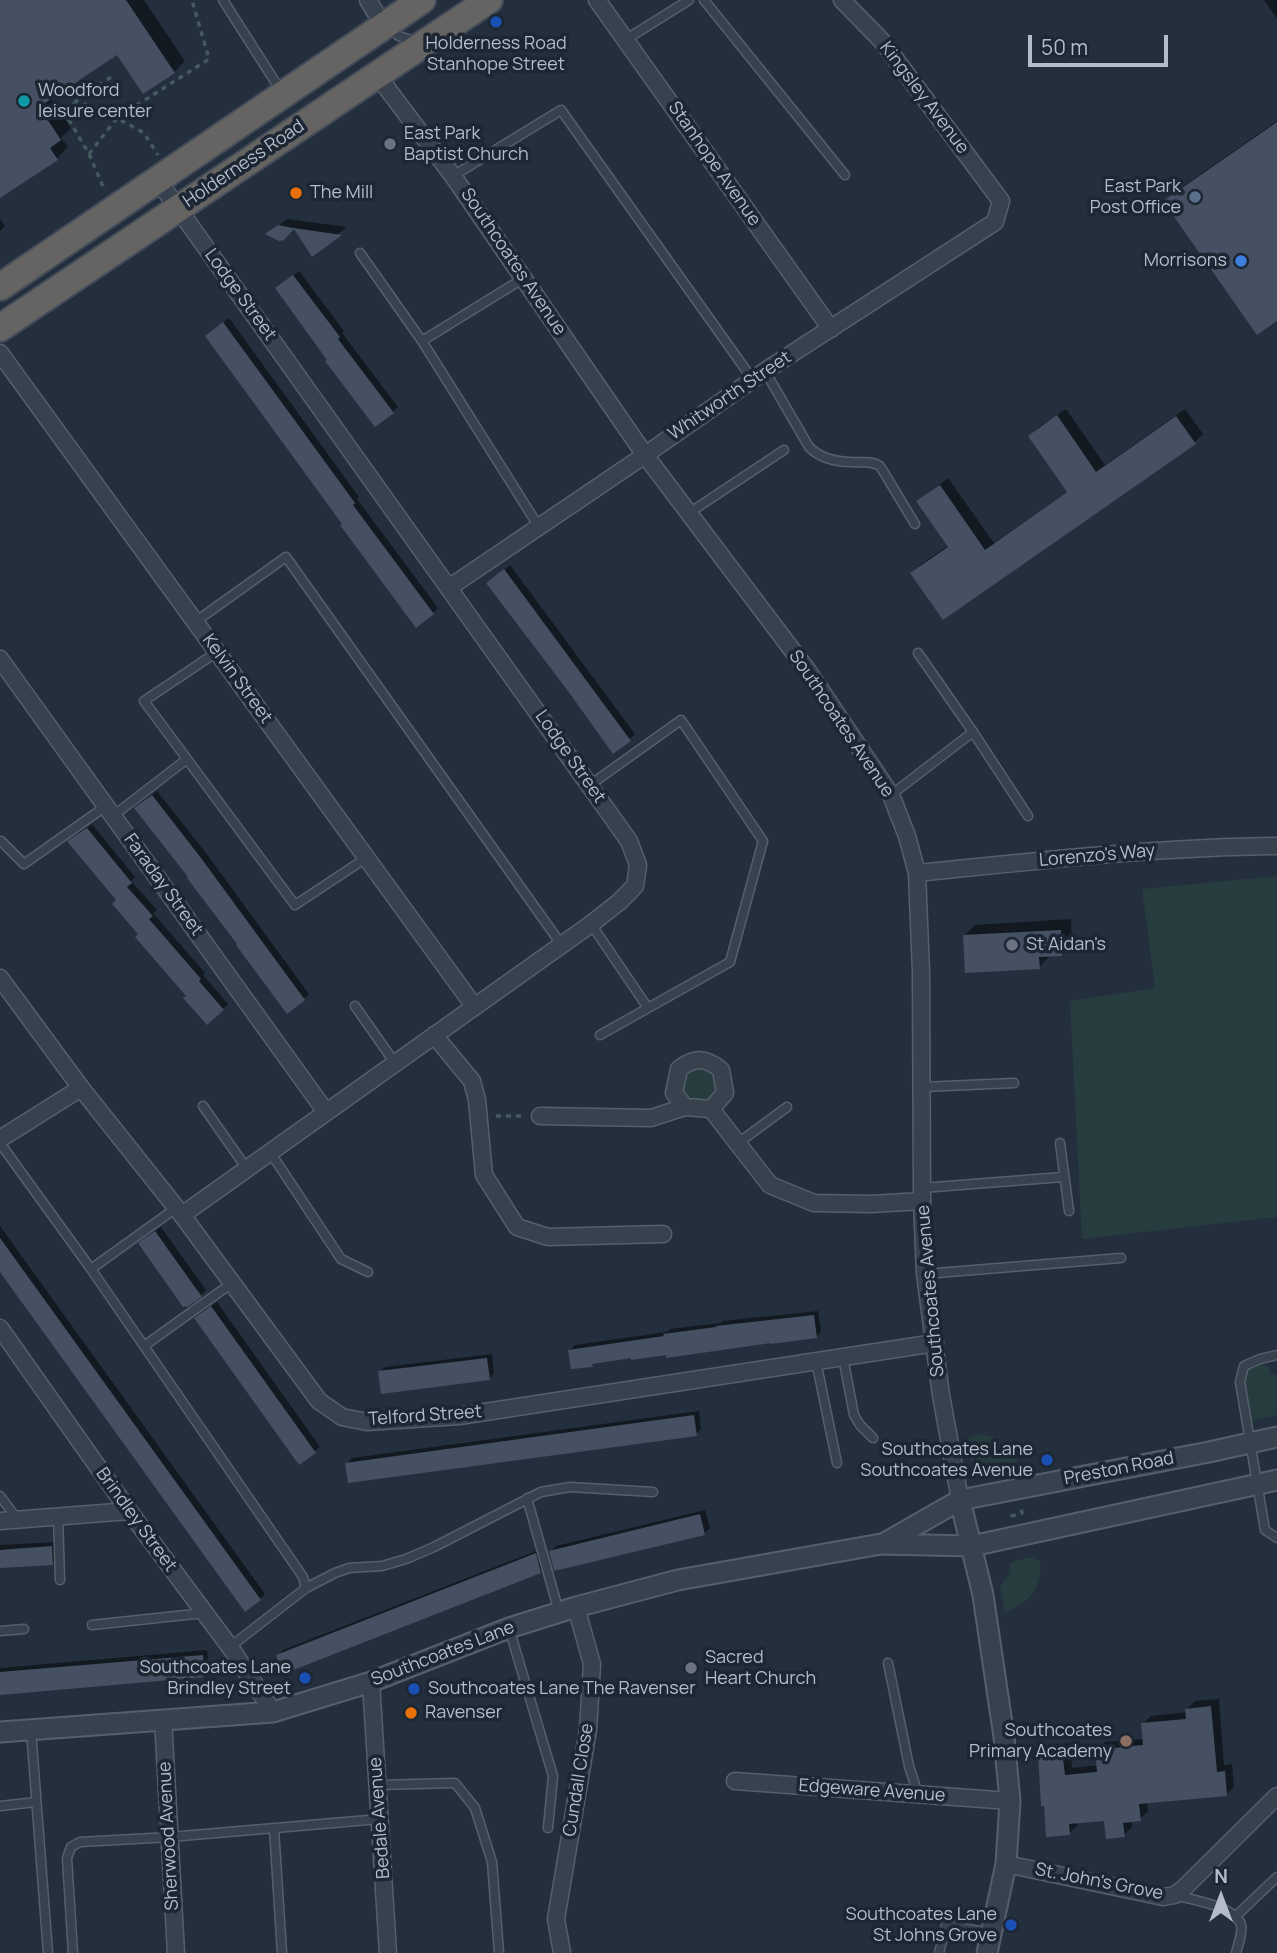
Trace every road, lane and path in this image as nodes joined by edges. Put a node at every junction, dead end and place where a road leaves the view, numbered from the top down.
1 (192, 0) edge
2 (223, 0) edge
3 (368, 0) edge
4 (422, 0) edge
5 (489, 0) edge
6 (597, 0) edge
7 (689, 0) edge
8 (704, 0) edge
9 (842, 0) edge
10 (383, 24) junction
11 (625, 40) junction
12 (423, 44) junction
13 (377, 75) junction
14 (111, 77) dead end
15 (282, 93) junction
16 (76, 101) junction
17 (117, 118) junction
18 (89, 154) junction
19 (163, 175) junction
20 (845, 175) dead end
21 (453, 176) junction
22 (1000, 201) joint
23 (113, 209) junction
24 (178, 209) junction
25 (360, 253) dead end
26 (524, 278) junction
27 (0, 287) edge
28 (0, 328) edge
29 (831, 329) junction
30 (422, 341) junction
31 (0, 353) edge
32 (759, 375) junction
33 (784, 450) dead end
34 (645, 455) junction
35 (689, 513) junction
36 (915, 524) dead end
37 (540, 527) junction
38 (450, 587) junction
39 (195, 622) junction
40 (217, 652) junction
41 (918, 653) dead end
42 (0, 659) edge
43 (973, 732) junction
44 (187, 759) junction
45 (590, 785) junction
46 (891, 794) junction
47 (109, 811) junction
48 (1028, 816) dead end
49 (1, 841) edge
50 (1277, 846) edge
51 (366, 858) junction
52 (917, 873) junction
53 (591, 924) junction
54 (561, 944) junction
55 (0, 978) edge
56 (355, 1006) dead end
57 (474, 1006) junction
58 (648, 1008) junction
59 (434, 1035) junction
60 (600, 1035) dead end
61 (395, 1063) junction
62 (1014, 1083) dead end
63 (922, 1087) junction
64 (81, 1088) junction
65 (203, 1106) dead end
66 (787, 1107) dead end
67 (685, 1108) junction
68 (711, 1109) junction
69 (326, 1112) junction
70 (479, 1116) junction
71 (540, 1116) joint
72 (0, 1141) edge
73 (738, 1143) junction
74 (1060, 1143) dead end
75 (270, 1152) junction
76 (247, 1169) junction
77 (1063, 1177) junction
78 (922, 1195) junction
79 (179, 1211) junction
80 (1069, 1211) dead end
81 (663, 1234) dead end
82 (1121, 1258) dead end
83 (90, 1269) junction
84 (368, 1272) dead end
85 (925, 1274) junction
86 (232, 1283) junction
87 (0, 1328) edge
88 (935, 1343) junction
89 (144, 1346) junction
90 (1277, 1355) edge
91 (843, 1357) junction
92 (816, 1362) junction
93 (1277, 1437) edge
94 (873, 1438) dead end
95 (1251, 1443) junction
96 (837, 1462) dead end
97 (1277, 1480) edge
98 (1257, 1484) junction
99 (1016, 1489) junction
100 (653, 1492) dead end
101 (0, 1496) edge
102 (527, 1498) junction
103 (960, 1500) junction
104 (129, 1511) junction
105 (58, 1516) junction
106 (17, 1519) junction
107 (0, 1521) edge
108 (1017, 1536) junction
109 (1277, 1538) edge
110 (881, 1544) junction
111 (972, 1546) junction
112 (60, 1580) dead end
113 (306, 1588) junction
114 (567, 1609) junction
115 (204, 1613) junction
116 (92, 1625) dead end
117 (509, 1628) junction
118 (24, 1629) dead end
119 (0, 1631) edge
120 (230, 1647) junction
121 (888, 1663) dead end
122 (371, 1682) junction
123 (273, 1712) junction
124 (163, 1719) junction
125 (31, 1730) junction
126 (0, 1732) edge
127 (735, 1781) dead end
128 (378, 1785) junction
129 (918, 1794) junction
130 (1277, 1796) edge
131 (1010, 1801) junction
132 (36, 1802) junction
133 (0, 1806) edge
134 (380, 1819) junction
135 (274, 1828) junction
136 (548, 1828) dead end
137 (170, 1837) junction
138 (1006, 1864) junction
139 (1277, 1877) edge
140 (1175, 1895) junction
141 (1236, 1916) junction
142 (991, 1933) junction
143 (48, 1953) edge
144 (73, 1953) edge
145 (176, 1953) edge
146 (282, 1953) edge
147 (388, 1953) edge
148 (499, 1953) edge
149 (562, 1953) edge
150 (939, 1953) edge
151 (987, 1953) edge
152 (1236, 1953) edge

1 - 17 path
2 - 15 lane
3 - 10 street
4 - 10 highway, Holderness Road
5 - 12 highway, Holderness Road
6 - 11 street, Stanhope Avenue
7 - 11 lane
8 - 20 lane
9 - 22 street, Kingsley Avenue
10 - 12 lane
10 - 15 highway, Holderness Road
11 - 29 street, Stanhope Avenue
12 - 13 highway, Holderness Road
13 - 21 street, Southcoates Avenue
13 - 24 highway, Holderness Road
14 - 16 path
15 - 19 highway, Holderness Road
16 - 17 path
16 - 18 path
17 - 18 path
17 - 19 path
18 - 23 path
19 - 23 highway, Holderness Road
19 - 24 street, Lodge Street
21 - 26 street, Southcoates Avenue
21 - 32 lane
22 - 29 street, Whitworth Street
23 - 27 highway, Holderness Road
24 - 28 highway, Holderness Road
24 - 38 street, Lodge Street
25 - 30 lane
26 - 30 lane
26 - 34 street, Southcoates Avenue
29 - 32 street, Whitworth Street
30 - 37 lane
31 - 39 street, Kelvin Street
32 - 34 street, Whitworth Street
32 - 36 lane
33 - 35 lane
34 - 35 street, Southcoates Avenue
34 - 37 street, Whitworth Street
35 - 46 street, Southcoates Avenue
37 - 38 street, Whitworth Street
38 - 45 street, Lodge Street
39 - 40 street, Kelvin Street
39 - 54 lane
40 - 44 lane
40 - 51 street, Kelvin Street
41 - 43 lane
42 - 47 street, Faraday Street
43 - 46 lane
43 - 48 lane
44 - 47 lane
44 - 51 lane
45 - 53 street, Lodge Street
45 - 58 lane
46 - 52 street, Southcoates Avenue
47 - 49 lane
47 - 69 street, Faraday Street
50 - 52 street, Lorenzo's Way
51 - 57 street, Kelvin Street
52 - 63 street, Southcoates Avenue
53 - 54 street, Lodge Street
53 - 58 lane
54 - 57 street, Lodge Street
55 - 64 street, Telford Street
56 - 61 lane
57 - 59 street, Lodge Street
58 - 60 lane
59 - 61 street, Lodge Street
59 - 70 street
61 - 69 street, Lodge Street
62 - 63 lane
63 - 78 street, Southcoates Avenue
64 - 72 street
64 - 79 street, Telford Street
65 - 76 lane
66 - 73 lane
67 - 68 street
67 - 68 street
67 - 71 street
68 - 73 street
69 - 75 street, Lodge Street
70 - 71 path
70 - 81 street
72 - 83 lane
73 - 78 street
74 - 77 lane
75 - 76 street, Lodge Street
75 - 84 lane
76 - 79 street, Lodge Street
77 - 78 lane
77 - 80 lane
78 - 85 street, Southcoates Avenue
79 - 83 lane
79 - 86 street, Telford Street
82 - 85 lane
83 - 89 lane
85 - 88 street, Southcoates Avenue
86 - 89 lane
86 - 92 street, Telford Street
87 - 104 street, Brindley Street
88 - 91 street, Telford Street
88 - 103 street, Southcoates Avenue
89 - 113 lane
90 - 95 lane
91 - 92 street, Telford Street
91 - 94 lane
92 - 96 lane
93 - 95 street, Preston Road
95 - 98 lane
95 - 99 street, Preston Road
97 - 98 street
98 - 108 street
98 - 109 lane
99 - 103 street, Preston Road
99 - 108 path
100 - 102 lane
101 - 106 lane
102 - 113 lane
102 - 114 lane
103 - 110 street, Southcoates Lane
103 - 111 street
104 - 105 street
104 - 115 street, Brindley Street
105 - 106 street
105 - 112 lane
106 - 107 street
108 - 111 street
110 - 111 street, Southcoates Lane
110 - 114 street, Southcoates Lane
111 - 131 street
113 - 120 lane
114 - 117 street, Southcoates Lane
114 - 149 street, Cundall Close
115 - 116 lane
115 - 120 street, Brindley Street
117 - 122 street, Southcoates Lane
117 - 136 lane
118 - 119 lane
120 - 123 street, Brindley Street
121 - 129 lane
122 - 123 street, Southcoates Lane
122 - 128 street, Bedale Avenue
123 - 124 street, Southcoates Lane
124 - 125 street, Southcoates Lane
124 - 137 street, Sherwood Avenue
125 - 126 street, Southcoates Lane
125 - 132 lane
127 - 129 street, Edgeware Avenue
128 - 134 street, Bedale Avenue
128 - 148 lane
129 - 131 street, Edgeware Avenue
130 - 140 street, St. John's Grove
131 - 138 street
132 - 133 lane
132 - 143 lane
134 - 135 lane
134 - 147 street, Bedale Avenue
135 - 137 lane
135 - 146 lane
137 - 144 lane
137 - 145 street, Sherwood Avenue
138 - 140 street, St. John's Grove
138 - 142 street
139 - 141 lane
140 - 141 lane
141 - 152 lane
142 - 150 lane
142 - 151 street

